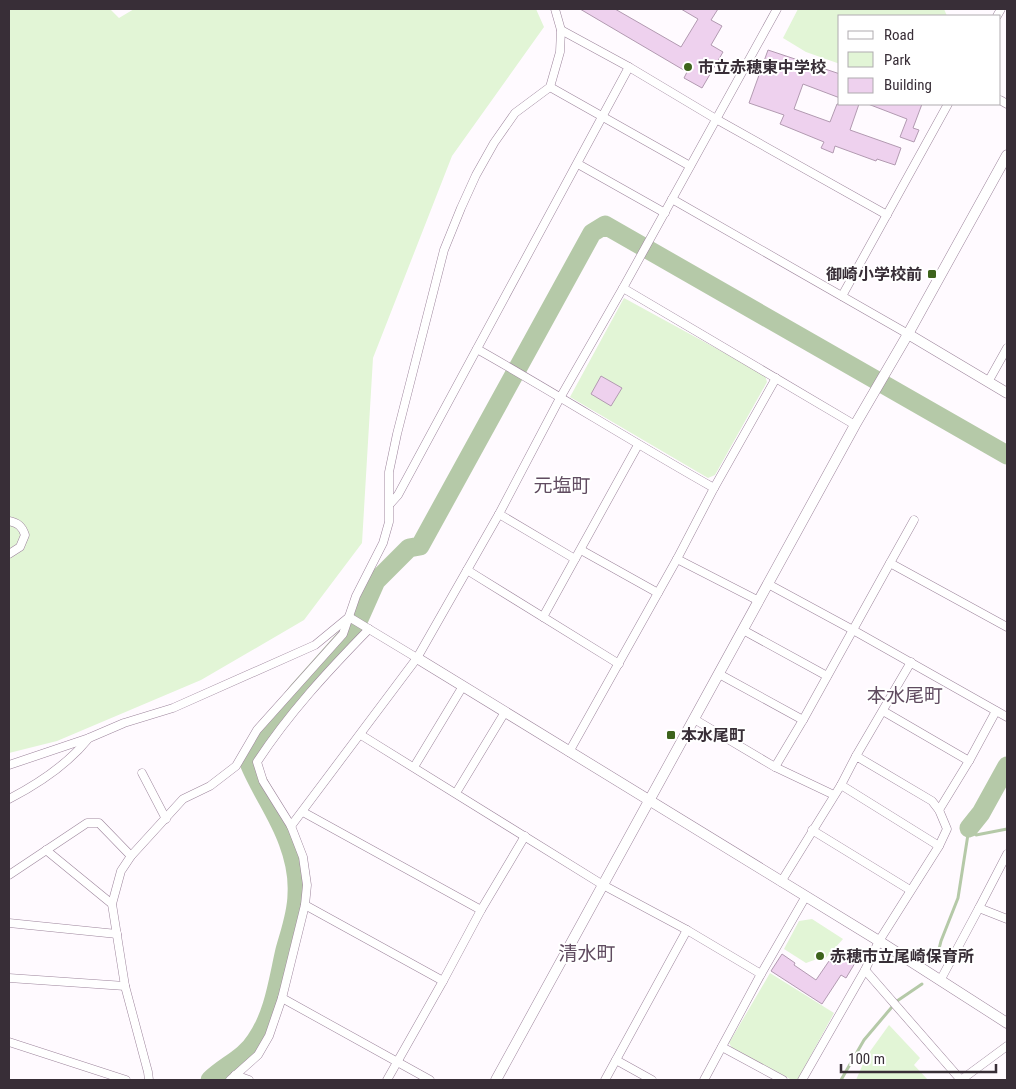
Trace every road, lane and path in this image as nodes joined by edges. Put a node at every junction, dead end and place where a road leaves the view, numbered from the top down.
1 (555, 9) edge
2 (777, 9) edge
3 (561, 30) junction
4 (629, 67) junction
5 (550, 88) junction
6 (947, 105) edge
7 (602, 117) junction
8 (716, 119) junction
9 (1007, 155) edge
10 (578, 164) junction
11 (690, 166) junction
12 (672, 199) junction
13 (665, 212) junction
14 (887, 215) junction
15 (623, 288) junction
16 (842, 296) junction
17 (908, 334) junction
18 (1007, 348) edge
19 (477, 349) junction
20 (776, 378) junction
21 (988, 382) junction
22 (1007, 393) edge
23 (560, 398) junction
24 (855, 425) junction
25 (638, 445) junction
26 (714, 488) junction
27 (390, 504) junction
28 (499, 514) junction
29 (914, 520) dead end
30 (9, 521) edge
31 (581, 550) junction
32 (9, 554) edge
33 (575, 559) junction
34 (678, 559) junction
35 (890, 563) junction
36 (467, 570) junction
37 (768, 584) junction
38 (658, 593) junction
39 (759, 601) junction
40 (349, 617) junction
41 (543, 617) junction
42 (1007, 627) edge
43 (369, 629) junction
44 (743, 630) junction
45 (853, 630) junction
46 (417, 658) junction
47 (910, 662) junction
48 (619, 664) junction
49 (719, 674) junction
50 (827, 676) junction
51 (463, 686) junction
52 (883, 711) junction
53 (996, 711) junction
54 (505, 712) junction
55 (1007, 718) edge
56 (694, 719) junction
57 (803, 720) junction
58 (361, 735) junction
59 (89, 738) junction
60 (569, 752) junction
61 (856, 756) junction
62 (969, 761) junction
63 (9, 765) edge
64 (414, 767) junction
65 (775, 767) junction
66 (142, 773) dead end
67 (841, 784) junction
68 (456, 793) junction
69 (834, 794) junction
70 (9, 799) edge
71 (649, 801) junction
72 (939, 810) junction
73 (303, 812) junction
74 (166, 819) junction
75 (291, 826) junction
76 (812, 830) junction
77 (525, 836) junction
78 (939, 846) junction
79 (46, 850) junction
80 (1007, 854) edge
81 (131, 856) junction
82 (1005, 864) edge
83 (9, 875) edge
84 (781, 882) junction
85 (603, 885) junction
86 (910, 890) junction
87 (806, 896) junction
88 (112, 904) junction
89 (305, 905) junction
90 (979, 908) junction
91 (481, 910) junction
92 (1007, 919) edge
93 (9, 923) edge
94 (687, 930) junction
95 (117, 934) junction
96 (879, 941) junction
97 (865, 970) junction
98 (761, 974) junction
99 (9, 978) edge
100 (940, 979) junction
101 (443, 981) junction
102 (125, 986) junction
103 (282, 998) junction
104 (1007, 1023) edge
105 (9, 1042) edge
106 (1007, 1046) edge
107 (722, 1047) junction
108 (616, 1060) junction
109 (397, 1062) junction
110 (233, 1078) edge
111 (126, 1080) edge
112 (149, 1080) edge
113 (249, 1080) edge
114 (387, 1080) edge
115 (430, 1080) edge
116 (496, 1080) edge
117 (605, 1080) edge
118 (652, 1080) edge
119 (704, 1080) edge
120 (783, 1080) edge
121 (802, 1080) edge
122 (961, 1080) edge

1 - 3 street
2 - 8 street
3 - 4 street
3 - 5 street
4 - 7 street
4 - 8 street
5 - 7 street
5 - 27 street
6 - 14 street
7 - 10 street
7 - 11 street
8 - 11 street
8 - 14 street
9 - 17 street
10 - 13 street
10 - 19 street
11 - 12 street
12 - 13 street
12 - 16 street
13 - 15 street
14 - 16 street
15 - 20 street
15 - 23 street
16 - 17 street
17 - 21 street
17 - 24 street
18 - 21 street
19 - 23 street
19 - 27 street
20 - 24 street
20 - 26 street
21 - 22 street
23 - 25 street
23 - 28 street
24 - 37 street
25 - 26 street
25 - 31 street
26 - 34 street
27 - 40 street
28 - 33 street
28 - 36 street
29 - 35 street
30 - 32 street
31 - 33 street
31 - 38 street
33 - 41 street
34 - 38 street
34 - 39 street
35 - 42 street
35 - 45 street
36 - 41 street
36 - 46 street
37 - 39 street
37 - 45 street
38 - 48 street
39 - 44 street
40 - 43 street
40 - 59 street
40 - 74 street
41 - 48 street
43 - 46 street
43 - 75 street
44 - 49 street
44 - 50 street
45 - 47 street
45 - 50 street
46 - 51 street
46 - 58 street
47 - 52 street
47 - 53 street
48 - 60 street
49 - 56 street
49 - 57 street
50 - 57 street
51 - 54 street
51 - 64 street
52 - 61 street
52 - 62 street
53 - 55 street
53 - 62 street
54 - 60 street
54 - 68 street
56 - 65 street
56 - 71 street
57 - 65 street
58 - 64 street
58 - 73 street
59 - 63 street
59 - 70 street
60 - 71 street
61 - 67 street
61 - 72 street
62 - 72 street
64 - 68 street
65 - 69 street
66 - 74 street
67 - 69 street
67 - 78 street
68 - 77 street
69 - 76 street
71 - 84 street
71 - 85 street
72 - 78 street
73 - 75 street
73 - 91 street
74 - 81 street
75 - 89 street
76 - 84 street
76 - 86 street
77 - 85 street
77 - 91 street
78 - 86 street
79 - 81 street
79 - 83 street
79 - 88 street
80 - 82 street
81 - 88 street
82 - 90 street
84 - 87 street
85 - 94 street
85 - 116 street
86 - 96 street
87 - 96 street
87 - 98 street
88 - 95 street
89 - 101 street
89 - 103 street
90 - 92 street
90 - 100 street
91 - 101 street
93 - 95 street
94 - 98 street
94 - 108 street
95 - 102 street
96 - 97 street
96 - 100 street
97 - 121 street
97 - 122 street
98 - 107 street
99 - 102 street
100 - 104 street
101 - 109 street
102 - 112 street
103 - 109 street
103 - 110 street
105 - 111 street
106 - 122 street
107 - 119 street
107 - 120 street
108 - 117 street
108 - 118 street
109 - 114 street
109 - 115 street
110 - 113 street

